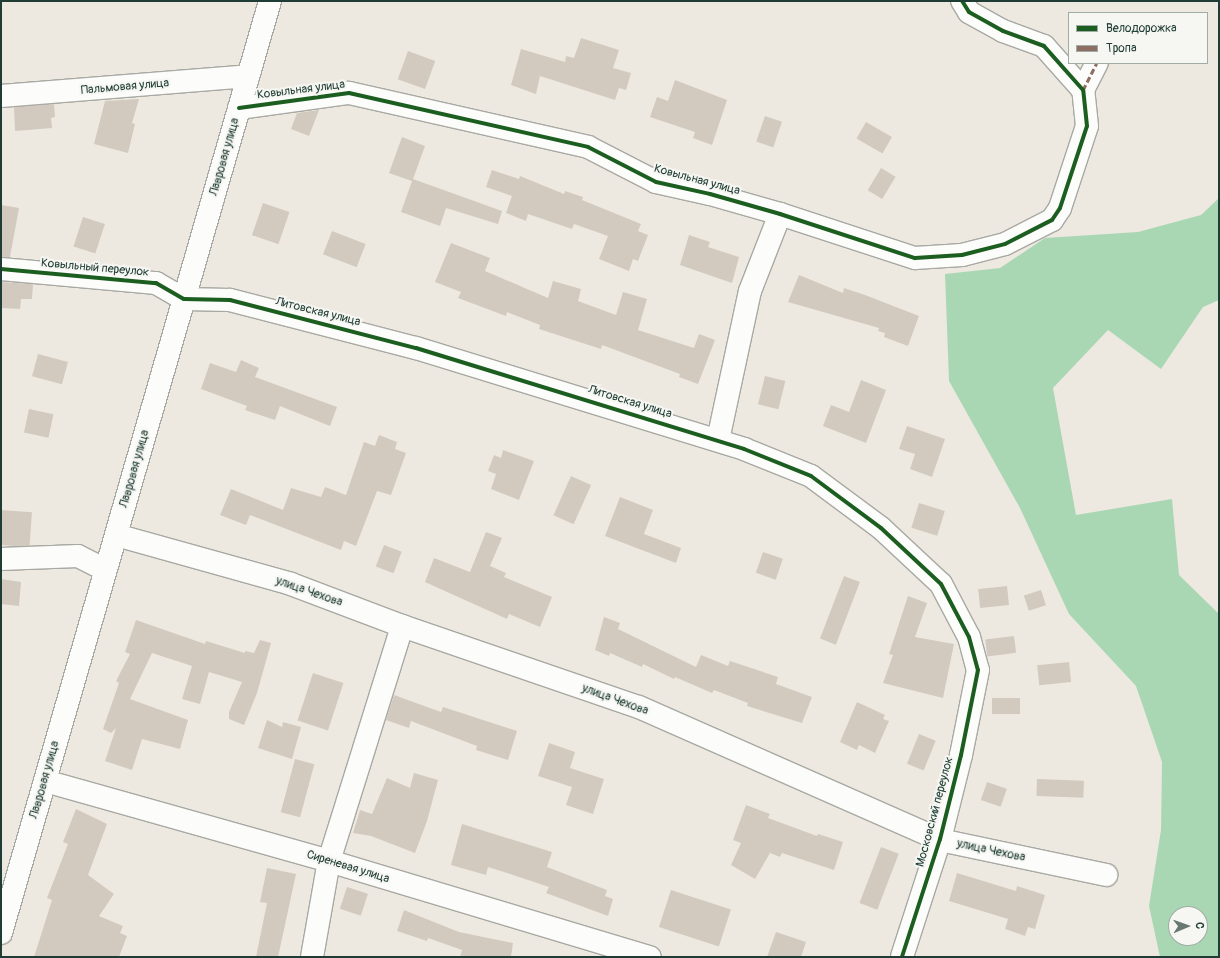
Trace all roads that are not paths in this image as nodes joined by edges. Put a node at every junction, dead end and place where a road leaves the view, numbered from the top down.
1 (962, 1) edge
2 (265, 2) edge
3 (1096, 64) edge
4 (248, 76) junction
5 (1083, 90) junction
6 (1, 96) edge
7 (239, 108) junction
8 (780, 214) junction
9 (1, 269) edge
10 (184, 300) junction
11 (718, 440) junction
12 (116, 535) junction
13 (1, 559) edge
14 (106, 570) junction
15 (402, 626) junction
16 (978, 670) joint
17 (45, 782) junction
18 (940, 839) junction
19 (329, 861) junction
20 (1106, 875) dead end
21 (1, 933) edge
22 (312, 957) edge
23 (650, 957) edge
24 (902, 957) edge

1 - 5 street
2 - 4 street, Лавровая улица
3 - 5 street
4 - 6 street, Пальмовая улица
4 - 7 street, Лавровая улица
5 - 8 street, Ковыльная улица
7 - 8 street, Ковыльная улица
7 - 10 street, Лавровая улица
8 - 11 street
9 - 10 street, Ковыльный переулок
10 - 11 street, Литовская улица
10 - 12 street, Лавровая улица
11 - 16 street, Литовская улица
12 - 14 street, Лавровая улица
12 - 15 street, улица Чехова
13 - 14 street
14 - 17 street, Лавровая улица
15 - 18 street, улица Чехова
15 - 19 street
16 - 18 street, Московский переулок
17 - 19 street, Сиреневая улица
17 - 21 street, Лавровая улица
18 - 20 street, улица Чехова
18 - 24 street, Московский переулок
19 - 22 street
19 - 23 street, Сиреневая улица

